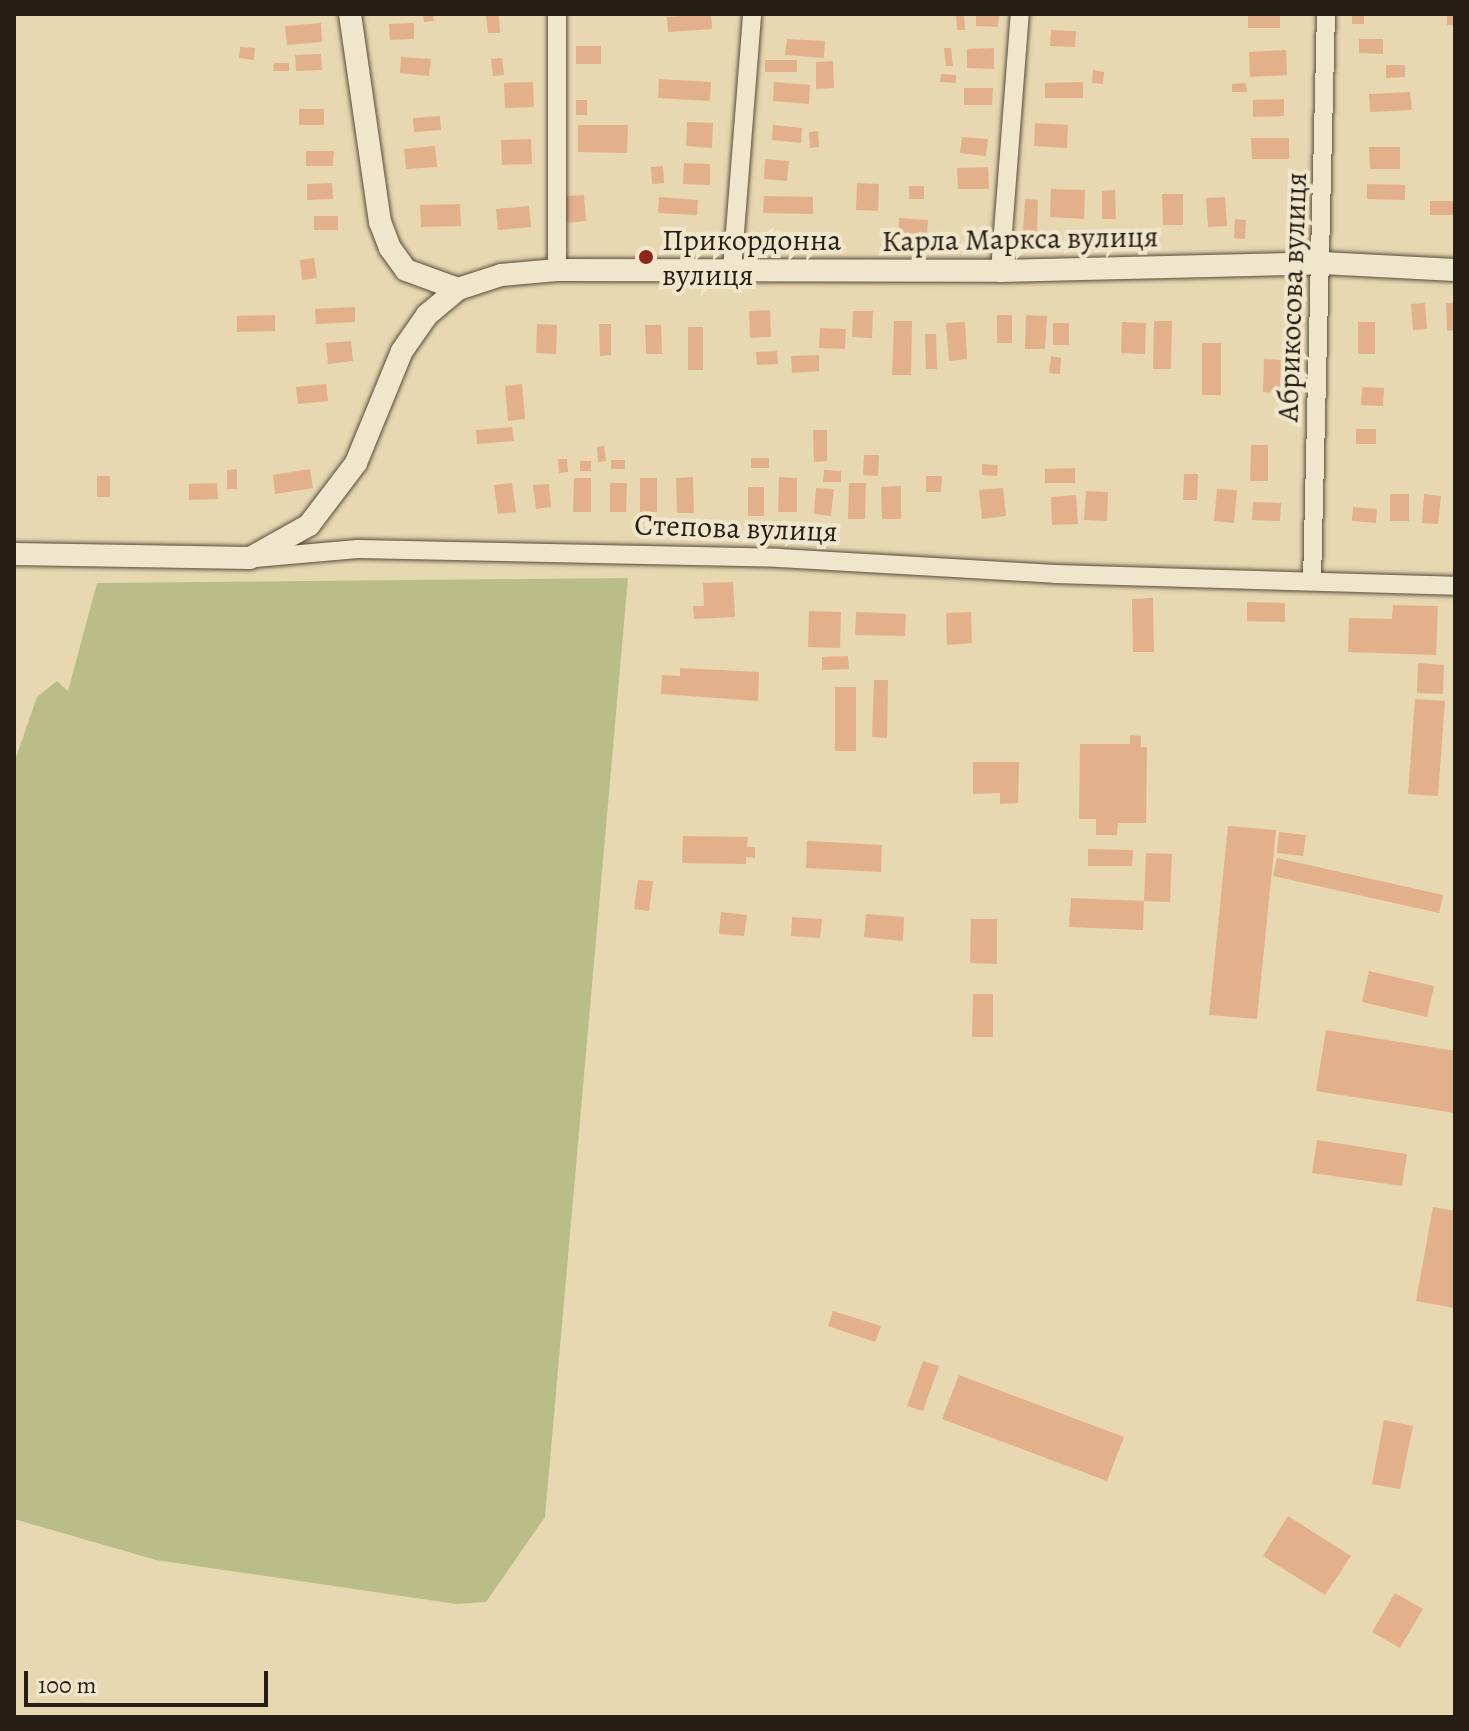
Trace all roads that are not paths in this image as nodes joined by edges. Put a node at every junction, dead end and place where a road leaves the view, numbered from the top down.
1 (350, 14) edge
2 (557, 14) edge
3 (752, 14) edge
4 (1020, 14) edge
5 (1326, 14) edge
6 (1322, 263) junction
7 (557, 270) junction
8 (732, 270) junction
9 (1455, 270) edge
10 (1000, 271) junction
11 (458, 289) junction
12 (14, 554) edge
13 (250, 558) junction
14 (1312, 581) junction
15 (1455, 586) edge

1 - 11 street
2 - 7 street
3 - 8 street
4 - 10 street
5 - 6 street, Абрикосова вулиця
6 - 9 street, Карла Маркса вулиця
6 - 10 street, Карла Маркса вулиця
6 - 14 street, Абрикосова вулиця
7 - 8 street, Карла Маркса вулиця
7 - 11 street, Карла Маркса вулиця
8 - 10 street, Карла Маркса вулиця
11 - 13 street, Карла Маркса вулиця
12 - 13 street, Степова вулиця
13 - 14 street, Степова вулиця
14 - 15 street, Степова вулиця

